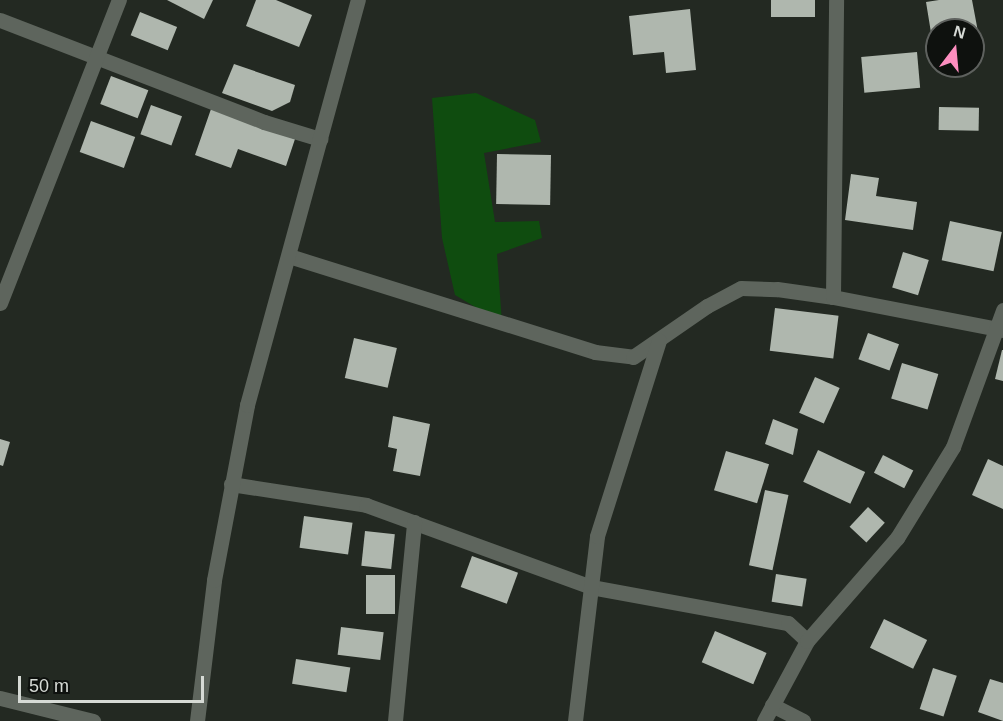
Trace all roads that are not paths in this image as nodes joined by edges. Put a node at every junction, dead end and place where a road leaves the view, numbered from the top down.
1 (119, 0) edge
2 (358, 0) edge
3 (836, 0) edge
4 (0, 20) edge
5 (96, 57) junction
6 (320, 139) junction
7 (289, 256) junction
8 (833, 297) junction
9 (0, 303) edge
10 (1003, 310) edge
11 (999, 329) edge
12 (659, 341) junction
13 (231, 484) junction
14 (414, 522) junction
15 (591, 587) junction
16 (807, 641) junction
17 (0, 698) edge
18 (772, 705) junction
19 (93, 721) edge
20 (197, 721) edge
21 (394, 721) edge
22 (575, 721) edge
23 (764, 721) edge
24 (803, 721) edge

1 - 5 street
2 - 6 street
3 - 8 street
4 - 5 street
5 - 6 street
5 - 9 street
6 - 7 street
7 - 12 street
7 - 13 street
8 - 11 street
8 - 12 street
10 - 11 street
11 - 16 street
12 - 15 street
13 - 14 street
13 - 20 street
14 - 15 street
14 - 21 street
15 - 16 street
15 - 22 street
16 - 18 street
17 - 19 street
18 - 23 street
18 - 24 street

